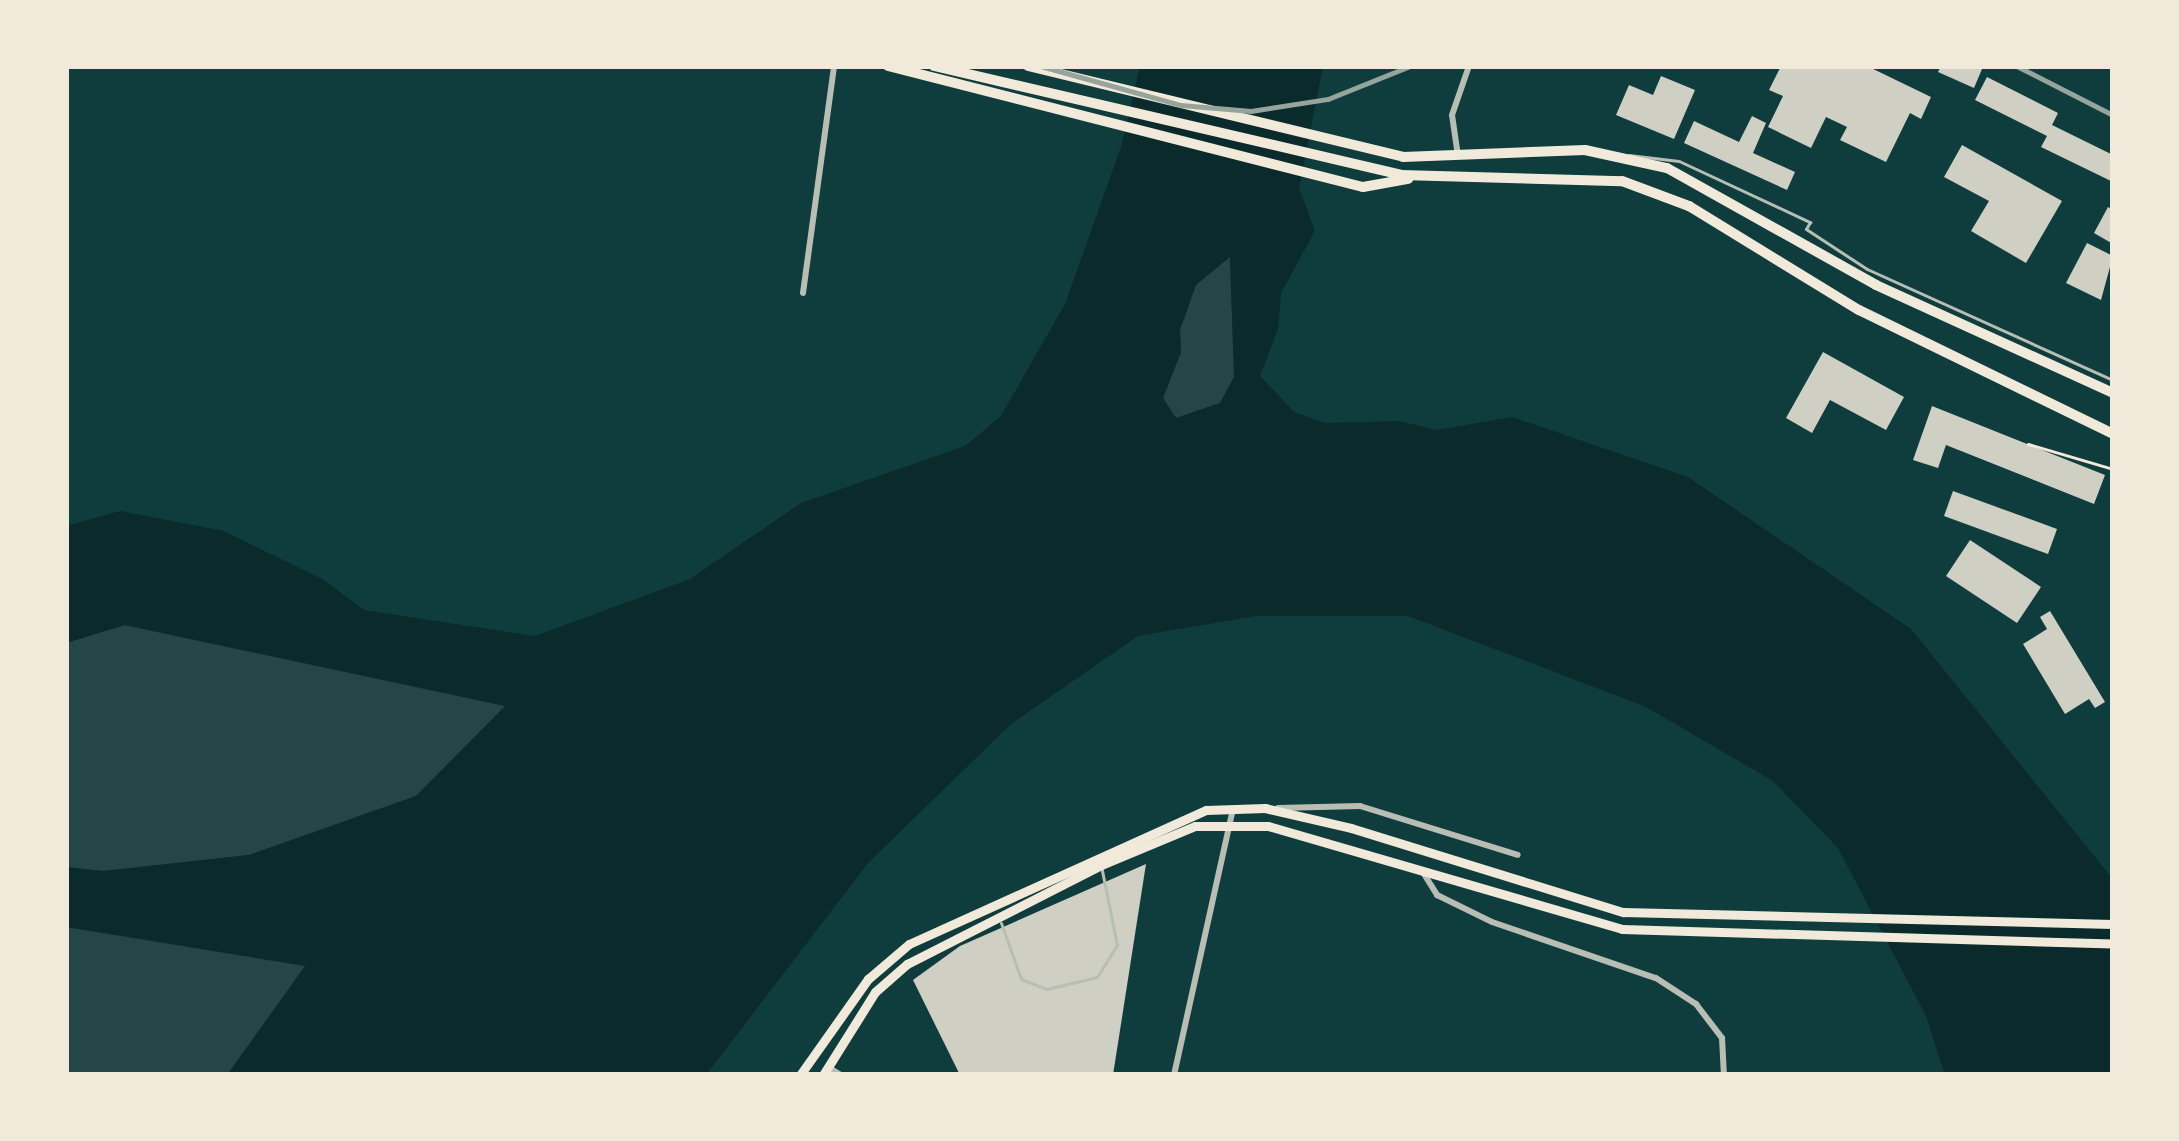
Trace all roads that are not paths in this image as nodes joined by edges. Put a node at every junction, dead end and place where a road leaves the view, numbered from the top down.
1 (833, 66) edge
2 (888, 66) edge
3 (934, 66) edge
4 (1028, 66) edge
5 (1469, 66) edge
6 (1586, 150) junction
7 (1458, 160) junction
8 (1415, 177) junction
9 (803, 293) dead end
10 (2113, 380) edge
11 (2113, 393) edge
12 (2113, 434) edge
13 (1234, 807) junction
14 (1265, 808) junction
15 (1232, 824) junction
16 (1518, 855) dead end
17 (1099, 860) junction
18 (1417, 866) junction
19 (999, 916) junction
20 (2113, 924) edge
21 (2113, 944) edge
22 (825, 1071) edge
23 (800, 1075) edge
24 (842, 1075) edge
25 (1174, 1075) edge
26 (1724, 1075) edge

1 - 9 street
2 - 8 highway
3 - 8 highway
4 - 7 highway
5 - 7 street
6 - 7 highway
6 - 10 lane
6 - 11 highway
8 - 12 highway
13 - 14 main road
13 - 15 street
13 - 17 main road
14 - 16 street
14 - 20 main road
15 - 17 main road
15 - 18 main road
15 - 25 street
17 - 19 main road
17 - 19 lane
17 - 23 main road
18 - 21 main road
18 - 26 street
19 - 22 main road
22 - 24 street

